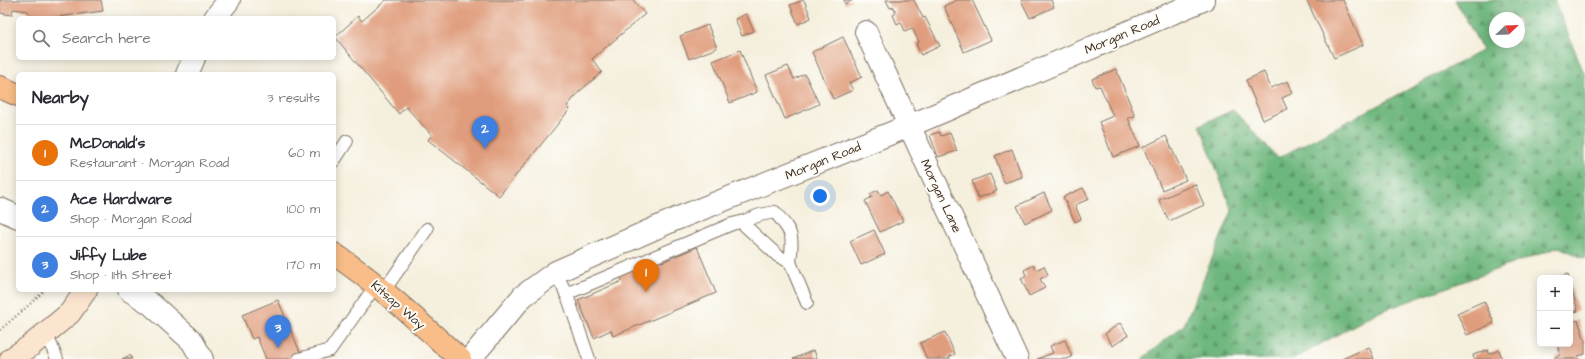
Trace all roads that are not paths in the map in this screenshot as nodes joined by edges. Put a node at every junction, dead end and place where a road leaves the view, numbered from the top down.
1 (229, 0) edge
2 (1203, 0) edge
3 (217, 16) edge
4 (866, 32) dead end
5 (193, 60) edge
6 (188, 72) edge
7 (0, 87) edge
8 (16, 94) edge
9 (909, 126) junction
10 (347, 141) dead end
11 (336, 158) edge
12 (0, 209) edge
13 (16, 216) edge
14 (741, 222) junction
15 (427, 229) dead end
16 (336, 256) edge
17 (790, 262) junction
18 (556, 272) junction
19 (379, 288) junction
20 (85, 292) edge
21 (132, 292) edge
22 (566, 294) junction
23 (807, 303) dead end
24 (46, 333) junction
25 (301, 358) edge
26 (11, 359) edge
27 (58, 359) edge
28 (202, 359) edge
29 (460, 359) edge
30 (470, 359) edge
31 (589, 359) edge
32 (1017, 359) edge

1 - 3 street
2 - 9 street, Morgan Road
4 - 9 street, Morgan Lane
5 - 6 street
7 - 8 main road
9 - 18 street, Morgan Road
9 - 32 street, Morgan Lane
10 - 11 lane
12 - 13 street
14 - 17 lane
14 - 17 lane
14 - 22 lane
15 - 19 lane
16 - 19 main road, Kitsap Way
17 - 23 lane
18 - 22 lane
18 - 30 street, Morgan Road
19 - 25 lane
19 - 29 main road, Kitsap Way
20 - 24 main road
21 - 28 street
22 - 31 lane
24 - 26 main road
24 - 27 lane

